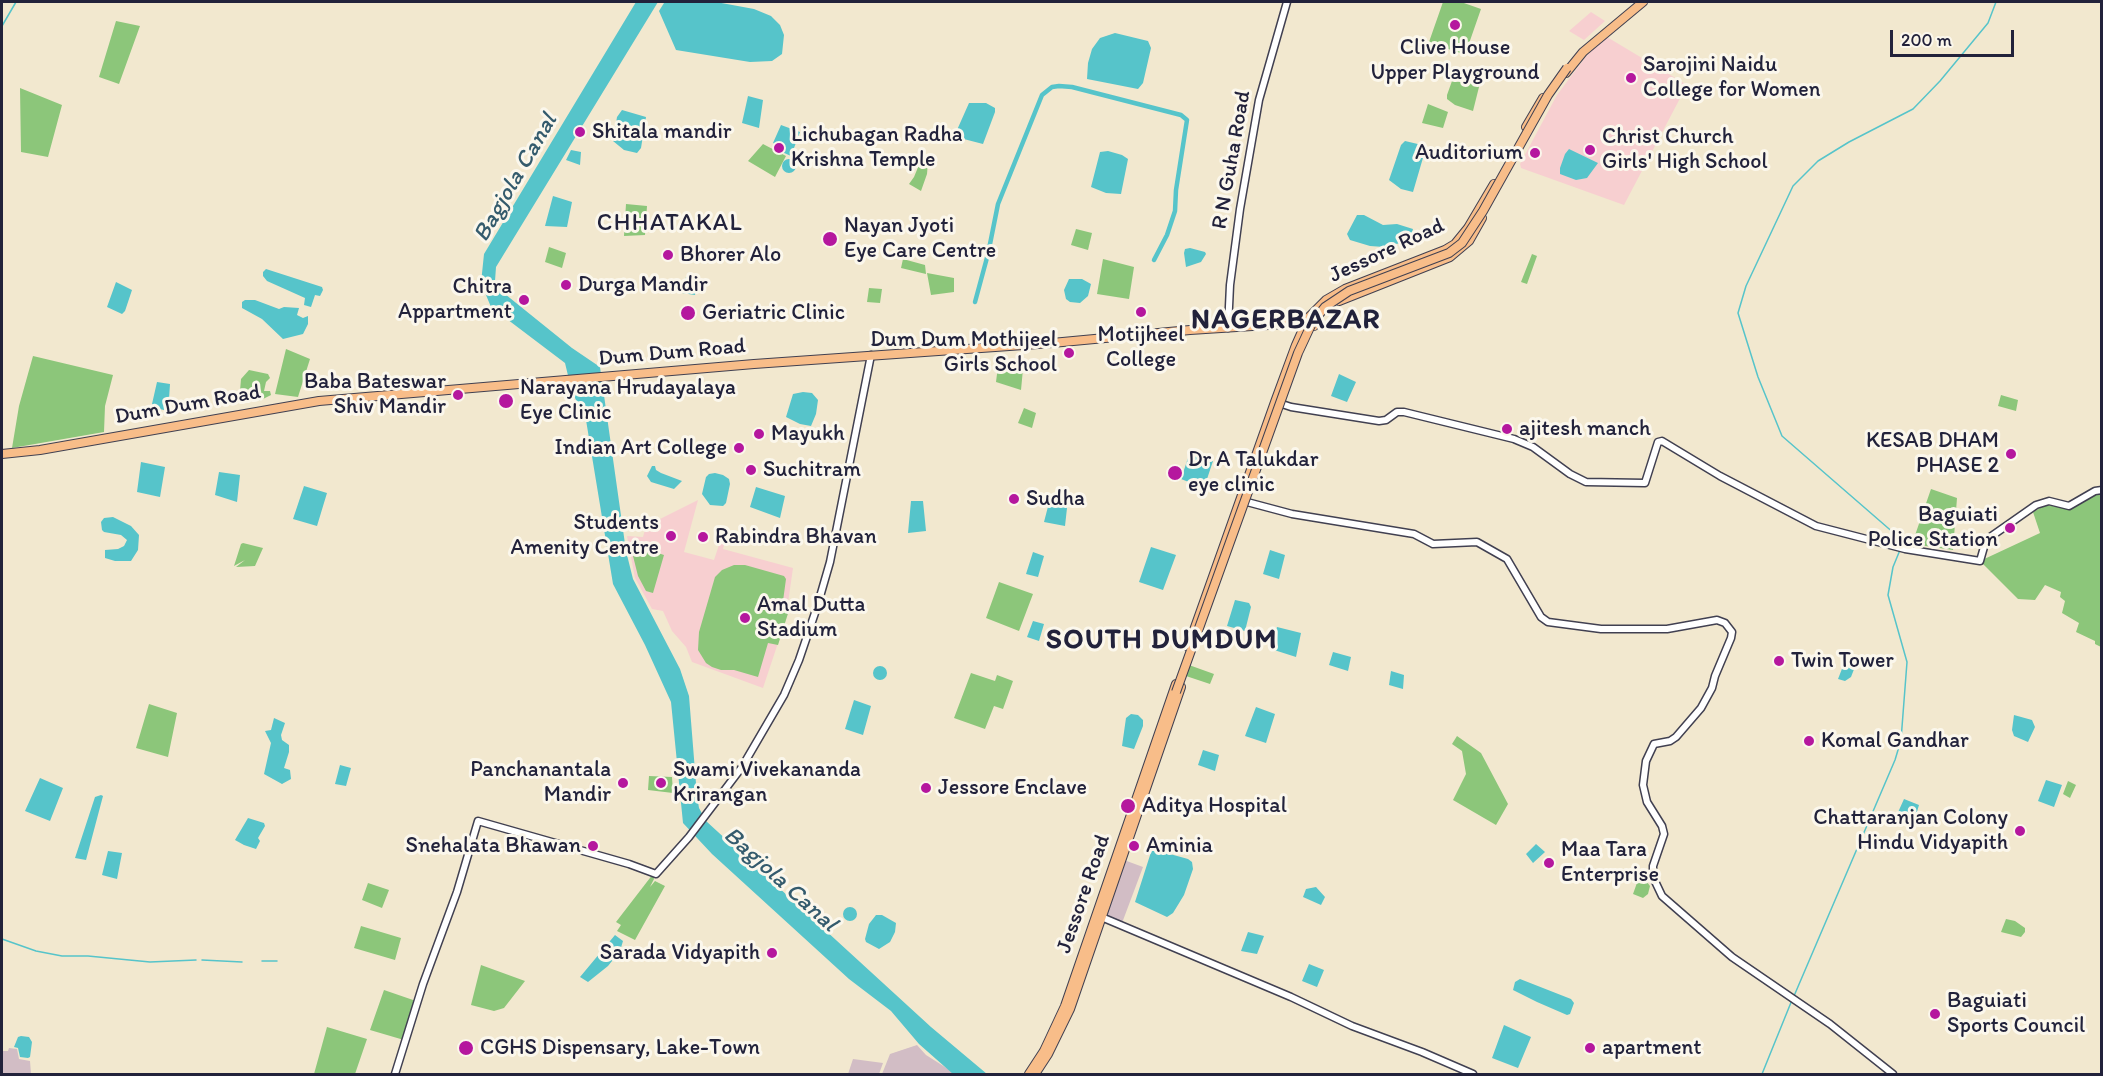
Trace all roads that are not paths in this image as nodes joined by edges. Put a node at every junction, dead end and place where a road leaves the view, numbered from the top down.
1 (1287, 2) edge
2 (1635, 2) edge
3 (1643, 2) edge
4 (1579, 54) junction
5 (1569, 65) junction
6 (1310, 325) junction
7 (1228, 328) junction
8 (871, 355) junction
9 (1279, 403) junction
10 (4, 452) edge
11 (2102, 490) edge
12 (1244, 502) junction
13 (1175, 696) junction
14 (1098, 916) junction
15 (1059, 1027) junction
16 (395, 1074) edge
17 (1029, 1074) edge
18 (1035, 1074) edge
19 (1473, 1074) edge
20 (1893, 1074) edge

1 - 7 street, R N Guha Road
2 - 4 main road, Jessore Road
3 - 4 main road, Jessore Road
4 - 5 main road, Jessore Road
5 - 6 main road, Jessore Road
5 - 13 main road, bridge
6 - 7 main road, Dum Dum Road
6 - 9 main road, Jessore Road
7 - 8 main road, Dum Dum Road
8 - 10 main road, Dum Dum Road
8 - 16 street
9 - 11 street
9 - 12 main road, Jessore Road
12 - 13 main road, Jessore Road
12 - 20 street
13 - 14 main road, Jessore Road
14 - 15 main road, Jessore Road
14 - 19 street
15 - 17 main road, Jessore Road
15 - 18 main road, Jessore Road

